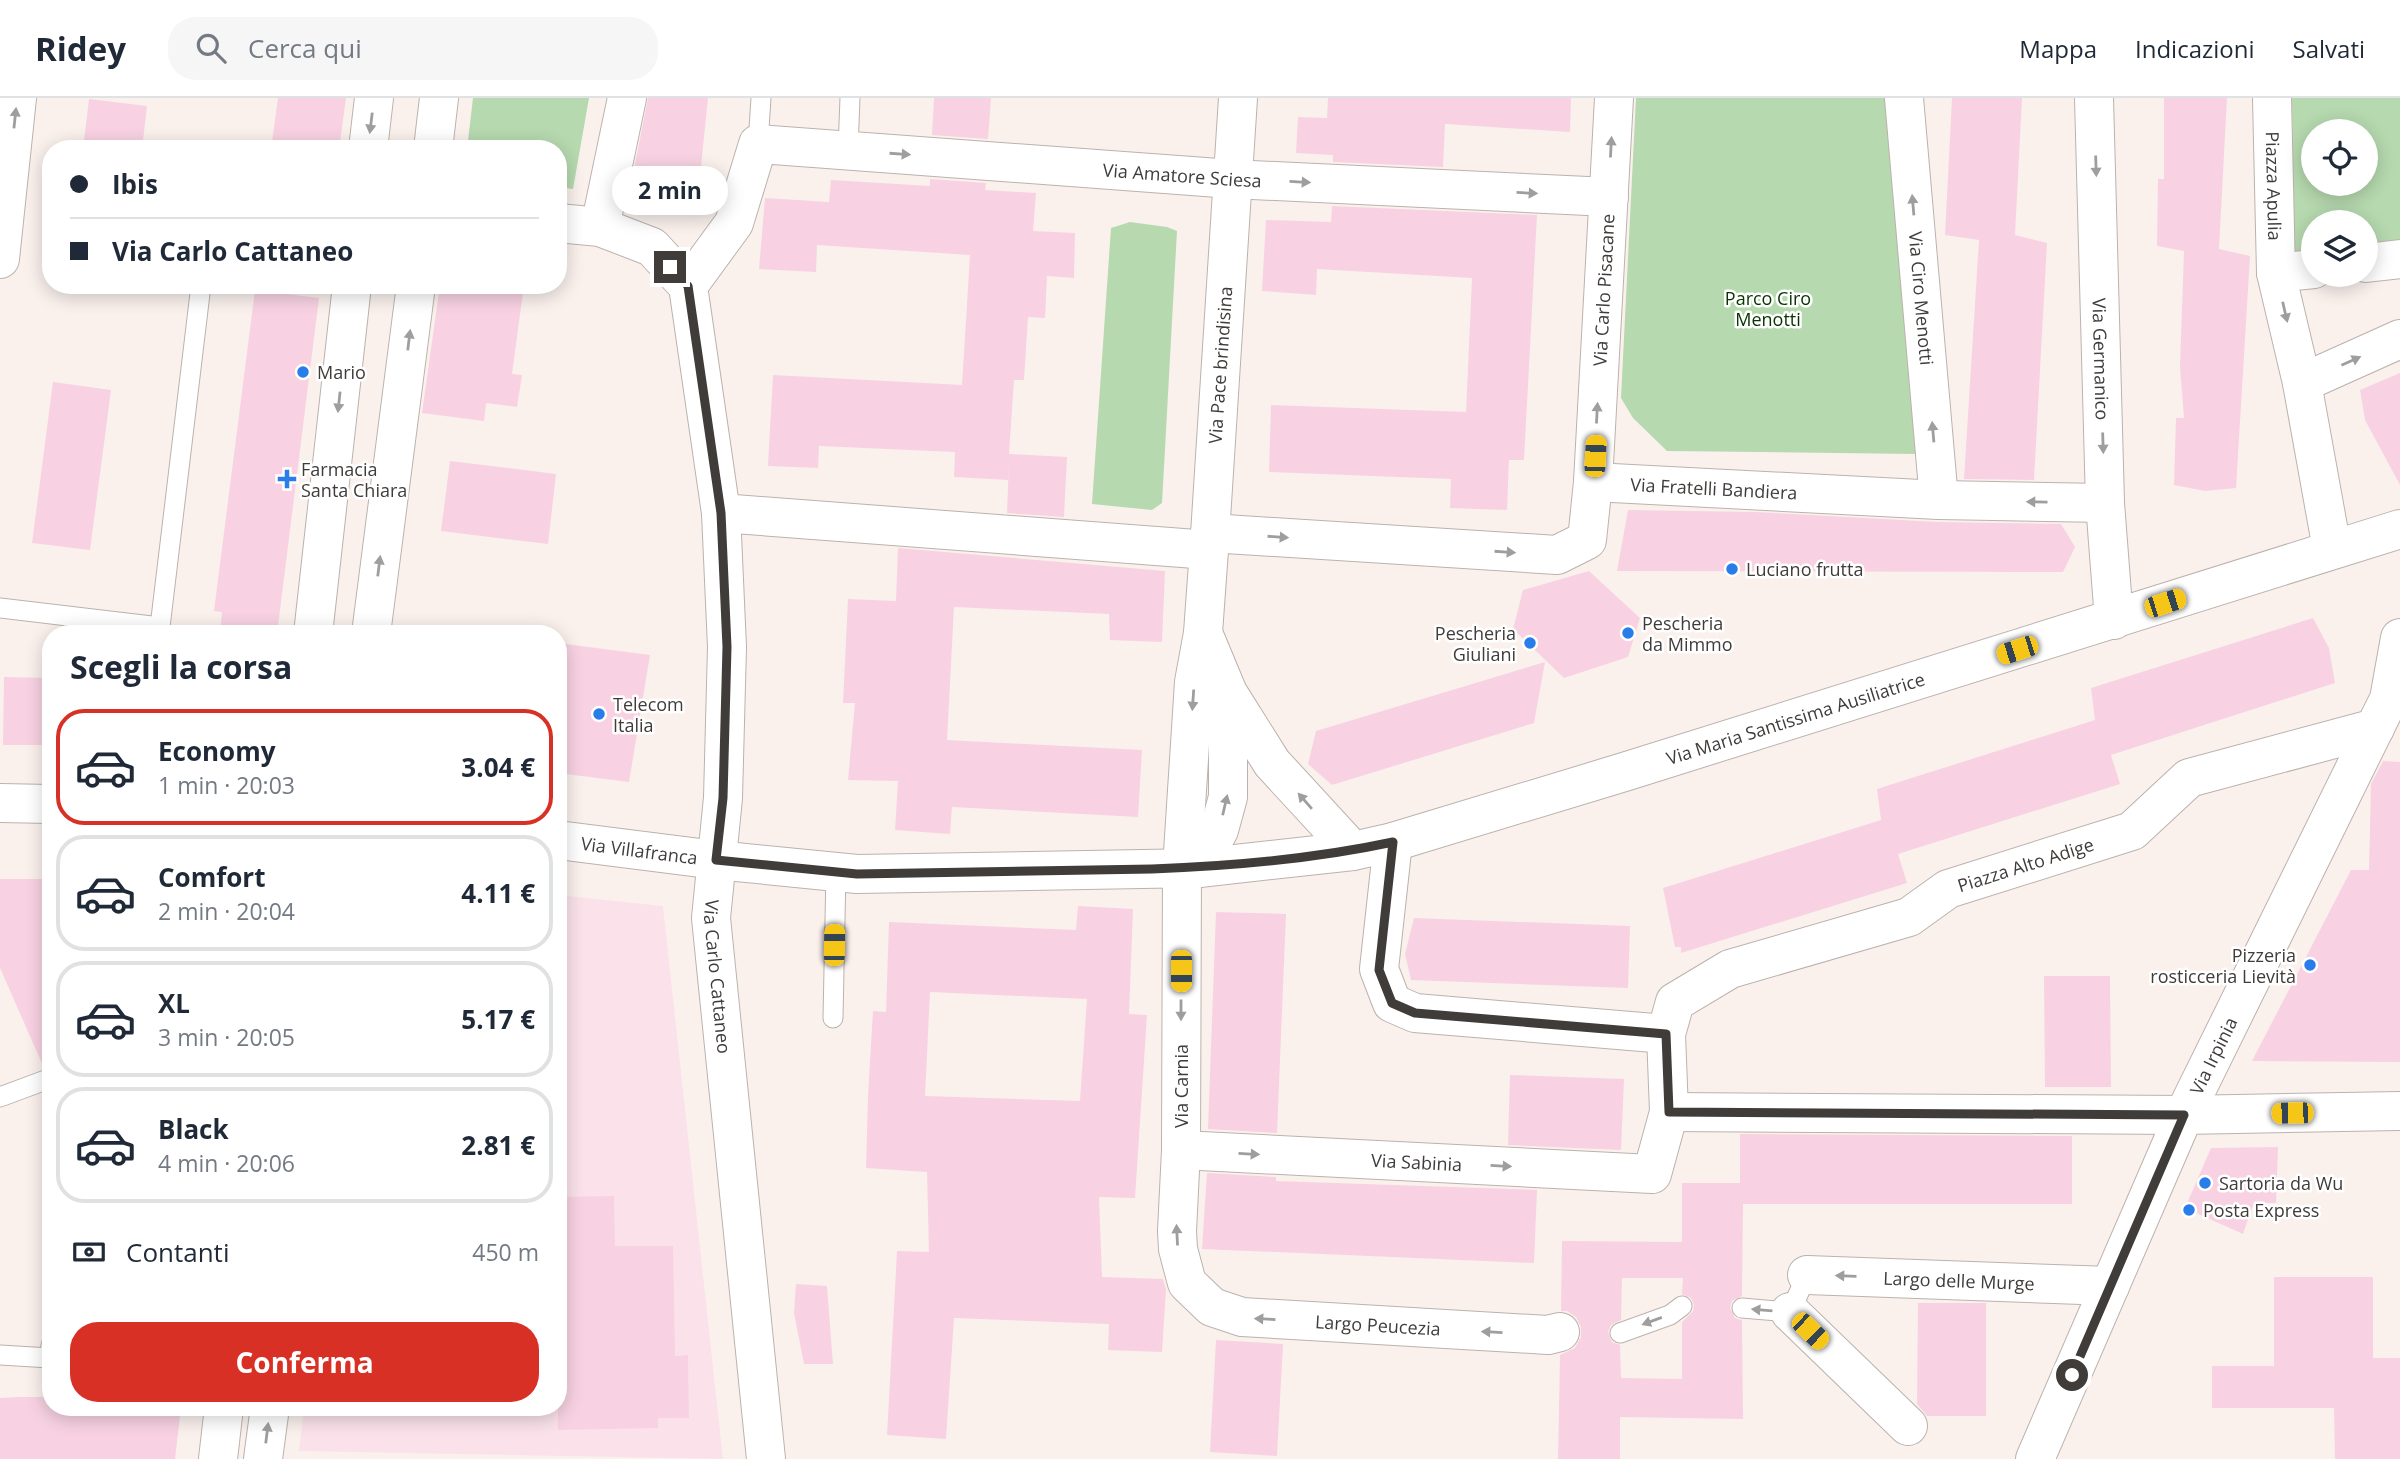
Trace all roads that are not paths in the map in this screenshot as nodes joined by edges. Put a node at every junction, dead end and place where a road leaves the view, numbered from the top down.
1 (17, 98) edge
2 (374, 98) edge
3 (439, 98) edge
4 (627, 98) edge
5 (761, 98) edge
6 (850, 98) edge
7 (1238, 98) edge
8 (1614, 98) edge
9 (1904, 98) edge
10 (2094, 98) edge
11 (2272, 98) edge
12 (369, 140) edge
13 (434, 140) edge
14 (758, 144) junction
15 (848, 150) junction
16 (1232, 179) junction
17 (1609, 197) junction
18 (567, 224) edge
19 (600, 228) junction
20 (0, 259) edge
21 (2400, 259) edge
22 (2378, 262) edge
23 (2301, 270) edge
24 (2276, 273) junction
25 (688, 286) junction
26 (200, 294) edge
27 (351, 294) edge
28 (415, 294) edge
29 (2400, 339) edge
30 (2302, 383) junction
31 (1593, 482) junction
32 (1939, 500) junction
33 (2105, 503) junction
34 (721, 513) junction
35 (2400, 529) edge
36 (1209, 542) junction
37 (2332, 549) junction
38 (0, 608) edge
39 (2115, 620) junction
40 (143, 625) edge
41 (160, 625) edge
42 (314, 625) edge
43 (372, 625) edge
44 (1203, 633) junction
45 (2400, 638) edge
46 (1228, 693) junction
47 (2388, 705) edge
48 (0, 803) edge
49 (42, 804) edge
50 (567, 841) edge
51 (1393, 842) junction
52 (1353, 851) junction
53 (716, 860) junction
54 (1191, 868) junction
55 (836, 872) junction
56 (833, 1018) dead end
57 (1670, 1018) junction
58 (42, 1081) edge
59 (0, 1097) edge
60 (2400, 1111) edge
61 (1669, 1112) junction
62 (2184, 1115) junction
63 (1181, 1150) junction
64 (1807, 1275) joint
65 (2110, 1286) junction
66 (1200, 1297) joint
67 (1682, 1306) dead end
68 (1742, 1308) dead end
69 (1790, 1312) junction
70 (1560, 1332) dead end
71 (1620, 1333) dead end
72 (0, 1356) edge
73 (42, 1358) edge
74 (223, 1416) edge
75 (269, 1416) edge
76 (1908, 1426) dead end
77 (218, 1459) edge
78 (263, 1459) edge
79 (766, 1459) edge
80 (2035, 1459) edge

20 -> 1 street
2 -> 12 street
3 - 13 street
4 - 19 street
5 - 14 lane
6 - 15 lane
7 - 16 street, Via Pace brindisina
17 -> 8 street, Via Carlo Pisacane
32 -> 9 street, Via Ciro Menotti
10 -> 33 street, Via Germanico
11 - 24 street, Piazza Apulia
14 - 15 street, Via Amatore Sciesa
14 - 25 street
15 -> 16 street, Via Amatore Sciesa
16 -> 17 street, Via Amatore Sciesa
16 - 36 street, Via Pace brindisina
31 -> 17 street, Via Carlo Pisacane
18 - 19 street
19 - 25 street
21 - 22 street
23 - 24 street
24 -> 30 street, Piazza Apulia
25 - 34 street, Via Carlo Cattaneo
26 - 41 lane
27 -> 42 street
43 -> 28 street
30 -> 29 street
30 - 37 street, Piazza Apulia
31 - 32 street, Via Fratelli Bandiera
36 -> 31 street
33 -> 32 street, Via Fratelli Bandiera
33 - 39 street, Via Germanico
34 - 36 street
34 - 53 street, Via Carlo Cattaneo
35 - 37 street, Via Maria Santissima Ausiliatrice
36 - 44 street, Via Pace brindisina
37 - 39 street, Via Maria Santissima Ausiliatrice
38 - 40 lane
39 - 51 street, Via Maria Santissima Ausiliatrice
44 - 46 street, Via Pace brindisina
44 -> 54 street, Via Pace brindisina
45 - 47 street, Via Irpinia
52 -> 46 street, Via Pace brindisina
54 -> 46 street, Via Pace brindisina
47 - 57 street, Piazza Alto Adige
47 - 62 street, Via Irpinia
48 - 49 street
50 - 53 street, Via Villafranca
51 - 52 street, Via Maria Santissima Ausiliatrice
51 - 57 street
52 - 54 street, Via Maria Santissima Ausiliatrice
53 - 55 street, Via Villafranca
53 - 79 street, Via Carlo Cattaneo
54 - 55 street, Via Villafranca
54 -> 63 street, Via Carnia
55 - 56 lane
57 - 61 street
58 - 59 lane
60 - 62 street
61 - 62 street
63 -> 61 street, Via Sabinia
62 - 65 street, Via Irpinia
66 -> 63 street, Via Carnia
65 -> 64 street, Largo delle Murge
64 - 69 lane
65 - 80 street, Via Irpinia
70 -> 66 street, Largo Peucezia
67 -> 71 lane
69 -> 68 lane
69 - 76 street
72 - 73 lane
74 - 77 street
78 -> 75 street

